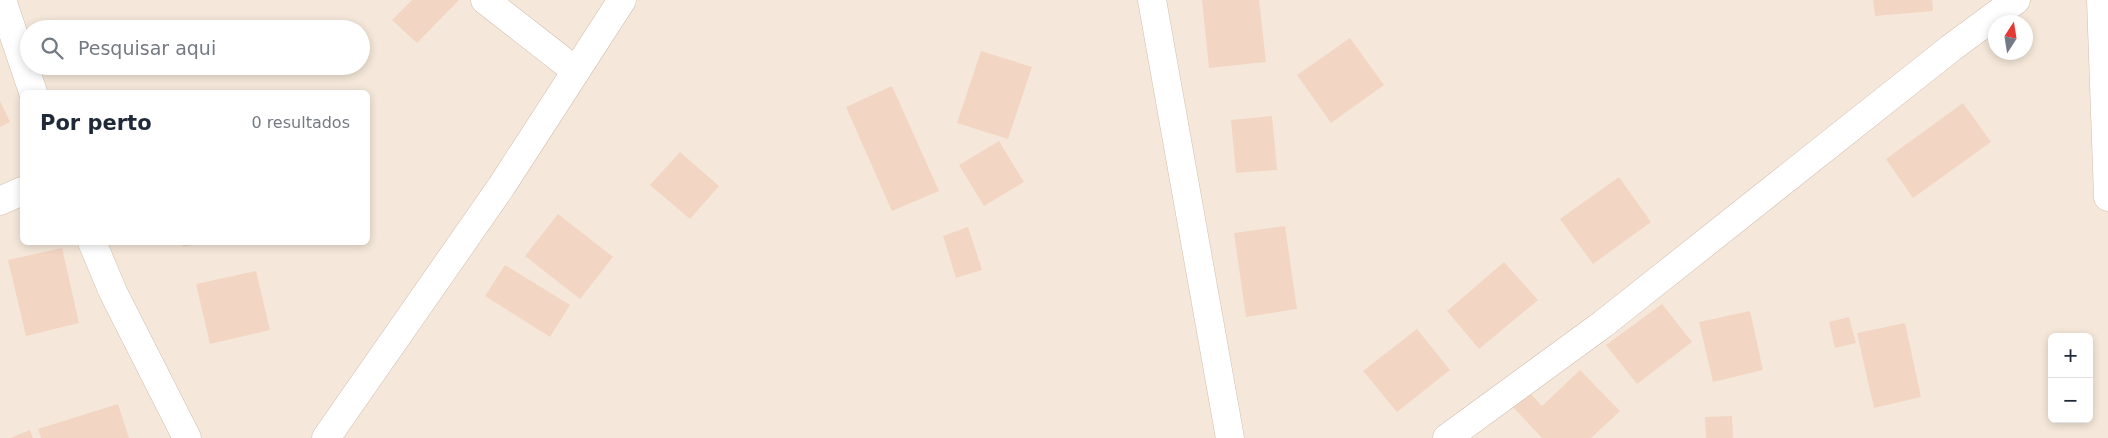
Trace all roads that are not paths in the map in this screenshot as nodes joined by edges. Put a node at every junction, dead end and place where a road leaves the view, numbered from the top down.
1 (2, 0) edge
2 (485, 0) edge
3 (622, 0) edge
4 (1152, 0) edge
5 (2016, 0) edge
6 (2101, 0) edge
7 (20, 53) edge
8 (576, 71) junction
9 (27, 75) edge
10 (32, 90) edge
11 (20, 192) edge
12 (2108, 197) edge
13 (0, 201) edge
14 (93, 245) edge
15 (187, 438) edge
16 (326, 438) edge
17 (1230, 438) edge
18 (1448, 438) edge

1 - 7 street
2 - 8 street
3 - 8 street
4 - 17 street
5 - 18 street
6 - 12 street
8 - 16 street
9 - 10 street
11 - 13 street
14 - 15 street

